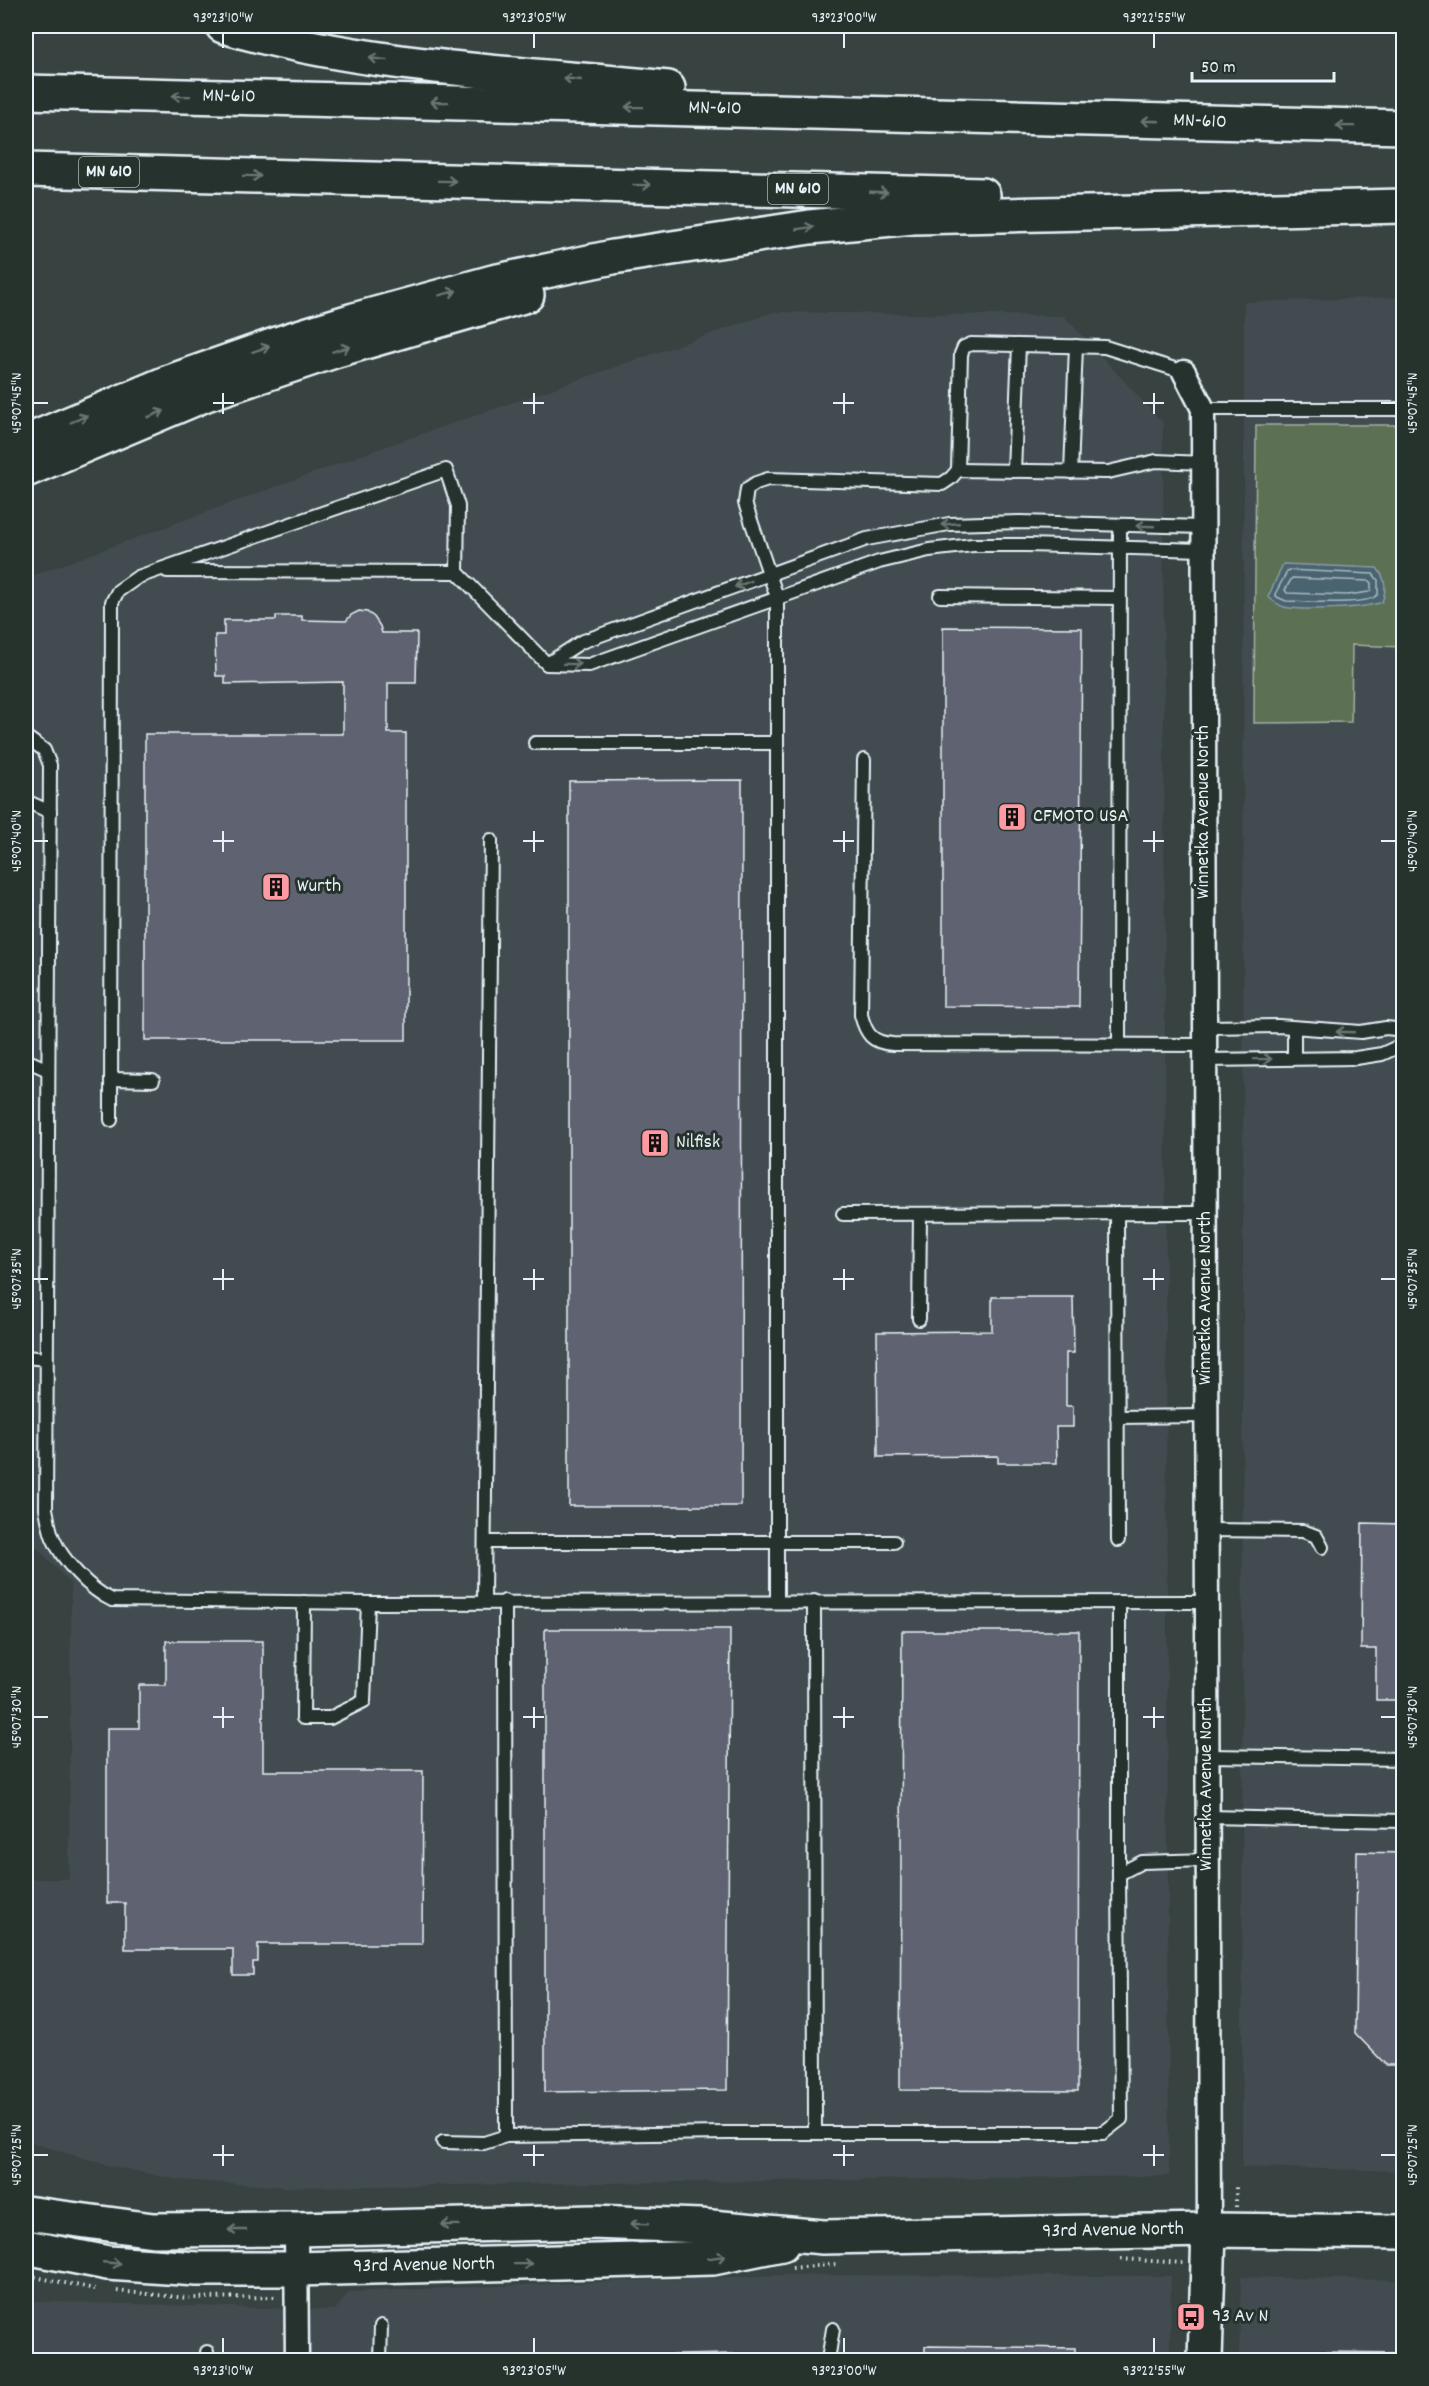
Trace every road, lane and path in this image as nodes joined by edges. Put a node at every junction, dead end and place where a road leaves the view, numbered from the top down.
1 (223, 26) edge
2 (26, 92) edge
3 (944, 115) junction
4 (1404, 127) edge
5 (26, 170) edge
6 (1404, 206) edge
7 (760, 236) junction
8 (1019, 345) junction
9 (1076, 346) junction
10 (1184, 372) joint
11 (1203, 409) junction
12 (1404, 409) edge
13 (26, 442) edge
14 (1203, 462) junction
15 (26, 470) edge
16 (958, 470) junction
17 (1014, 471) junction
18 (1071, 472) junction
19 (1120, 525) junction
20 (1203, 528) junction
21 (1119, 547) junction
22 (1203, 550) junction
23 (157, 571) junction
24 (457, 572) junction
25 (769, 575) junction
26 (940, 596) dead end
27 (777, 597) junction
28 (1119, 598) junction
29 (548, 664) junction
30 (26, 737) edge
31 (535, 743) dead end
32 (777, 743) junction
33 (864, 760) dead end
34 (26, 801) edge
35 (50, 812) junction
36 (491, 840) dead end
37 (1294, 1028) junction
38 (1404, 1030) edge
39 (1119, 1043) junction
40 (1205, 1044) junction
41 (1404, 1044) edge
42 (1294, 1058) junction
43 (26, 1060) edge
44 (48, 1070) junction
45 (111, 1079) junction
46 (153, 1080) dead end
47 (111, 1120) dead end
48 (1117, 1213) junction
49 (1205, 1213) junction
50 (843, 1214) dead end
51 (920, 1214) junction
52 (919, 1319) dead end
53 (26, 1357) edge
54 (46, 1359) junction
55 (1206, 1416) junction
56 (1117, 1417) junction
57 (1206, 1530) junction
58 (1118, 1540) dead end
59 (485, 1542) junction
60 (777, 1542) junction
61 (894, 1542) dead end
62 (1322, 1547) dead end
63 (484, 1601) junction
64 (505, 1601) junction
65 (777, 1601) junction
66 (814, 1601) junction
67 (304, 1602) junction
68 (1119, 1602) junction
69 (1207, 1602) junction
70 (368, 1603) junction
71 (1207, 1756) junction
72 (1404, 1759) edge
73 (1207, 1817) junction
74 (1404, 1821) edge
75 (1208, 1860) junction
76 (1119, 1874) junction
77 (815, 2133) junction
78 (506, 2136) junction
79 (443, 2142) dead end
80 (26, 2213) edge
81 (296, 2229) junction
82 (1209, 2230) junction
83 (1404, 2232) edge
84 (823, 2237) junction
85 (26, 2247) edge
86 (296, 2269) junction
87 (381, 2326) dead end
88 (833, 2329) dead end
89 (297, 2361) edge
90 (380, 2361) edge
91 (828, 2361) edge
92 (1205, 2361) edge

3 -> 1 main road
3 -> 2 main road, MN-610
4 -> 3 main road, MN-610
5 -> 6 main road, MN 610
7 -> 6 main road
13 -> 7 main road
15 -> 7 main road
8 - 9 lane
8 - 16 lane
8 - 17 lane
9 - 10 lane
9 - 18 lane
10 - 11 street, Winnetka Avenue North
11 - 12 lane
11 - 14 street, Winnetka Avenue North
14 - 18 lane
14 - 20 street, Winnetka Avenue North
16 - 17 lane
16 - 25 lane
17 - 18 lane
20 -> 19 lane
19 - 21 lane
19 -> 25 lane
20 - 22 street, Winnetka Avenue North
21 - 22 lane
21 - 27 lane
21 - 28 lane
22 - 40 street, Winnetka Avenue North
23 - 24 lane
23 - 24 lane
23 - 45 lane
24 - 29 lane
25 - 27 lane
25 -> 29 lane
26 - 28 lane
29 -> 27 lane
27 - 32 lane
28 - 39 lane
30 - 35 lane
31 - 32 lane
32 - 60 lane
33 - 39 lane
34 - 35 lane
35 - 44 lane
36 - 59 lane
38 -> 37 lane
37 - 40 lane
37 - 42 lane
39 - 40 lane
40 -> 42 lane
40 - 49 street, Winnetka Avenue North
41 - 42 lane
43 - 44 lane
44 - 54 lane
45 - 46 lane
45 - 47 lane
48 - 49 lane
48 - 51 lane
48 - 56 lane
49 - 55 street, Winnetka Avenue North
50 - 51 lane
51 - 52 lane
53 - 54 lane
54 - 67 lane
55 - 56 lane
55 - 57 street, Winnetka Avenue North
56 - 58 lane
57 - 62 lane
57 - 69 street, Winnetka Avenue North
59 - 60 lane
59 - 63 lane
60 - 61 lane
60 - 65 lane
63 - 64 lane
63 - 70 lane
64 - 65 lane
64 - 78 lane
65 - 66 lane
66 - 68 lane
66 - 77 lane
67 - 70 lane
67 - 70 lane
68 - 69 lane
68 - 76 lane
69 - 71 street, Winnetka Avenue North
71 - 72 lane
71 - 73 street, Winnetka Avenue North
73 - 74 lane
73 - 75 street, Winnetka Avenue North
75 - 76 lane
75 - 82 street, Winnetka Avenue North
76 - 77 lane
77 - 78 lane
78 - 79 lane
81 -> 80 main road, 93rd Avenue North
84 -> 81 main road, 93rd Avenue North
81 - 86 street
82 - 83 main road, 93rd Avenue North
82 - 84 main road, 93rd Avenue North
82 - 92 main road
86 -> 84 main road, 93rd Avenue North
85 -> 86 main road, 93rd Avenue North
86 - 89 street
87 - 90 lane
88 - 91 lane

